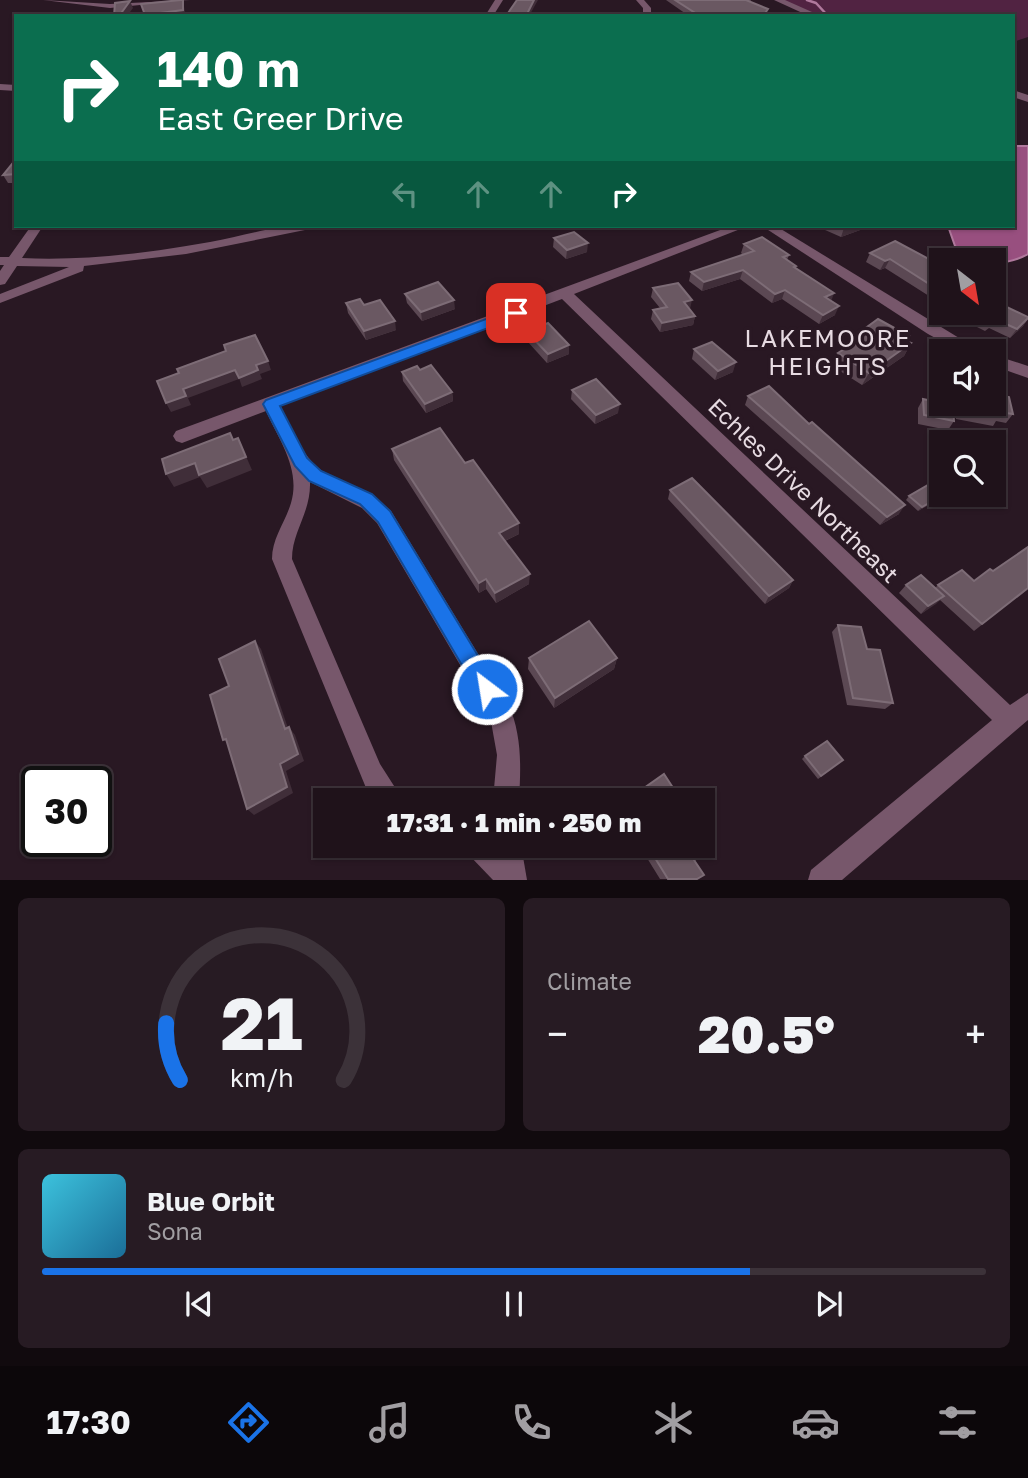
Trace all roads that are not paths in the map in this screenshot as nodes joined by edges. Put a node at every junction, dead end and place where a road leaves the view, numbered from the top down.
1 (47, 0) edge
2 (186, 0) edge
3 (778, 0) edge
4 (812, 14) edge
5 (35, 228) edge
6 (295, 228) edge
7 (737, 228) edge
8 (771, 228) edge
9 (7, 261) edge
10 (103, 261) junction
11 (0, 281) edge
12 (565, 294) junction
13 (0, 299) edge
14 (949, 339) edge
15 (1006, 364) edge
16 (1028, 372) edge
17 (271, 404) junction
18 (182, 436) dead end
19 (301, 462) junction
20 (1019, 713) edge
21 (379, 788) edge
22 (508, 788) edge
23 (490, 858) edge
24 (510, 858) edge
25 (513, 880) edge
26 (821, 880) edge

1 - 2 street
3 - 4 street
5 - 9 street
6 - 10 street
7 - 12 street
8 - 14 street
9 - 10 street
9 - 11 street
10 - 13 street
12 - 17 street
12 - 20 street, Echles Drive Northeast
15 - 16 street
17 - 18 street
17 - 19 street
19 - 21 street
19 - 22 street
20 - 26 street
23 - 25 street
24 - 25 street

